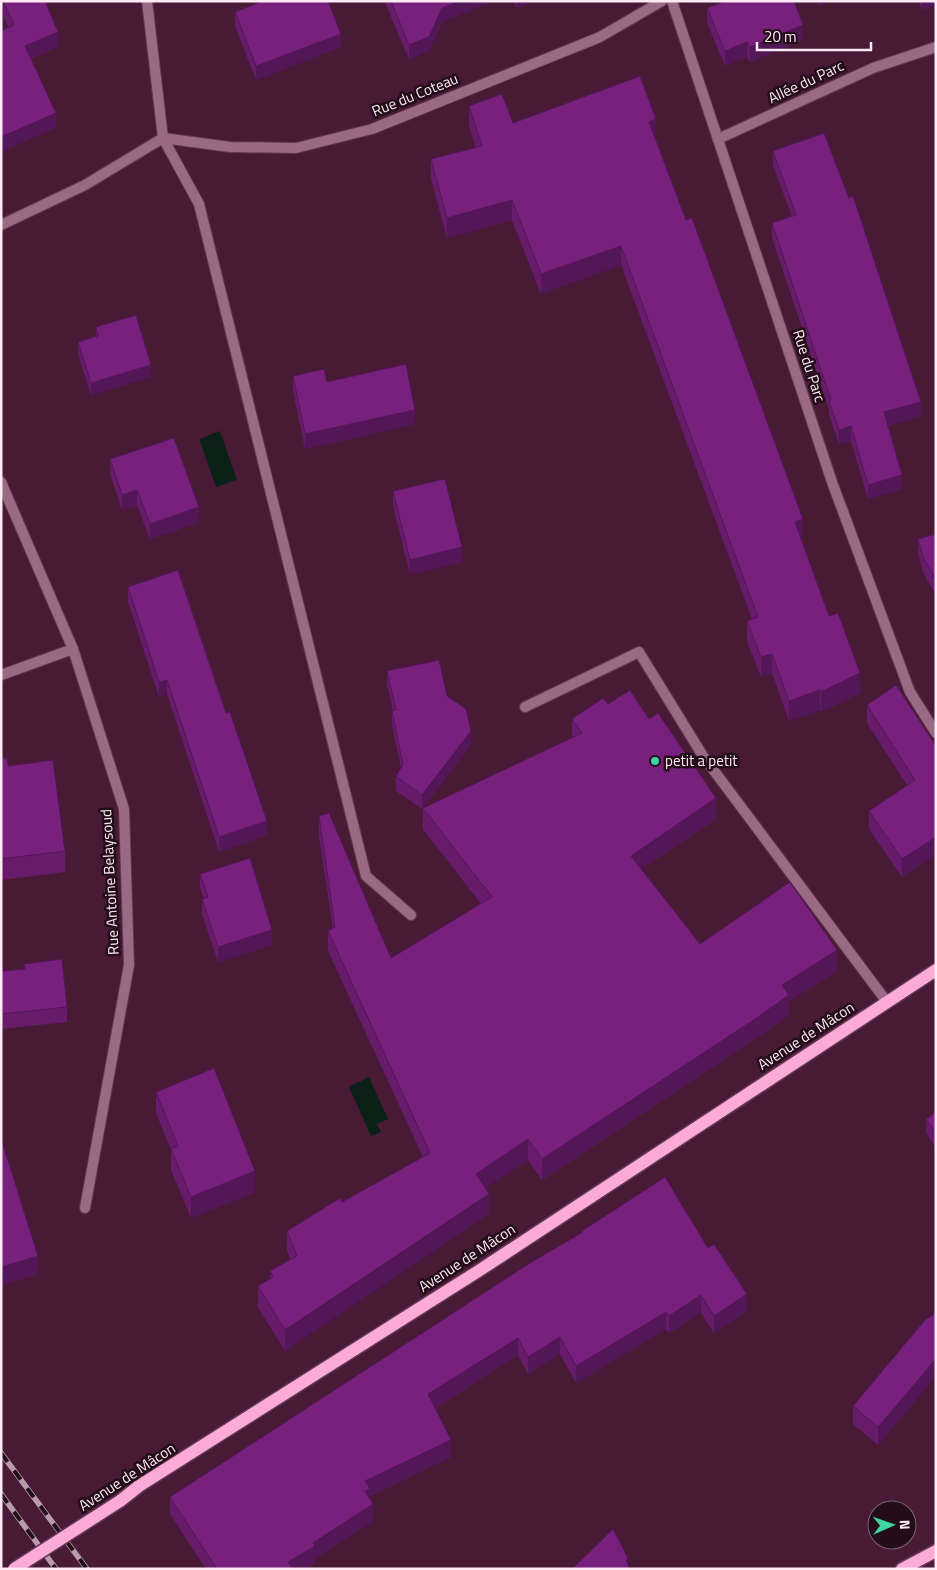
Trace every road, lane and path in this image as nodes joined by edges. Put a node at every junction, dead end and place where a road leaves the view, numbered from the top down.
1 (147, 1) edge
2 (662, 1) edge
3 (672, 1) edge
4 (936, 47) edge
5 (163, 138) junction
6 (718, 139) junction
7 (1, 225) edge
8 (1, 482) edge
9 (73, 649) junction
10 (1, 675) edge
11 (525, 708) dead end
12 (936, 733) edge
13 (411, 915) dead end
14 (936, 970) edge
15 (887, 1002) junction
16 (85, 1208) dead end
17 (936, 1551) edge
18 (14, 1569) edge
19 (902, 1569) edge

1 - 5 street
2 - 5 street, Rue du Coteau
3 - 6 street, Rue du Parc
4 - 6 street, Allée du Parc
5 - 7 street
5 - 13 street
6 - 12 street, Rue du Parc
8 - 9 street, Rue Antoine Belaysoud
9 - 10 street
9 - 16 street, Rue Antoine Belaysoud
11 - 15 street
14 - 15 main road, Avenue de Mâcon
15 - 18 main road, Avenue de Mâcon, bridge
17 - 19 main road

